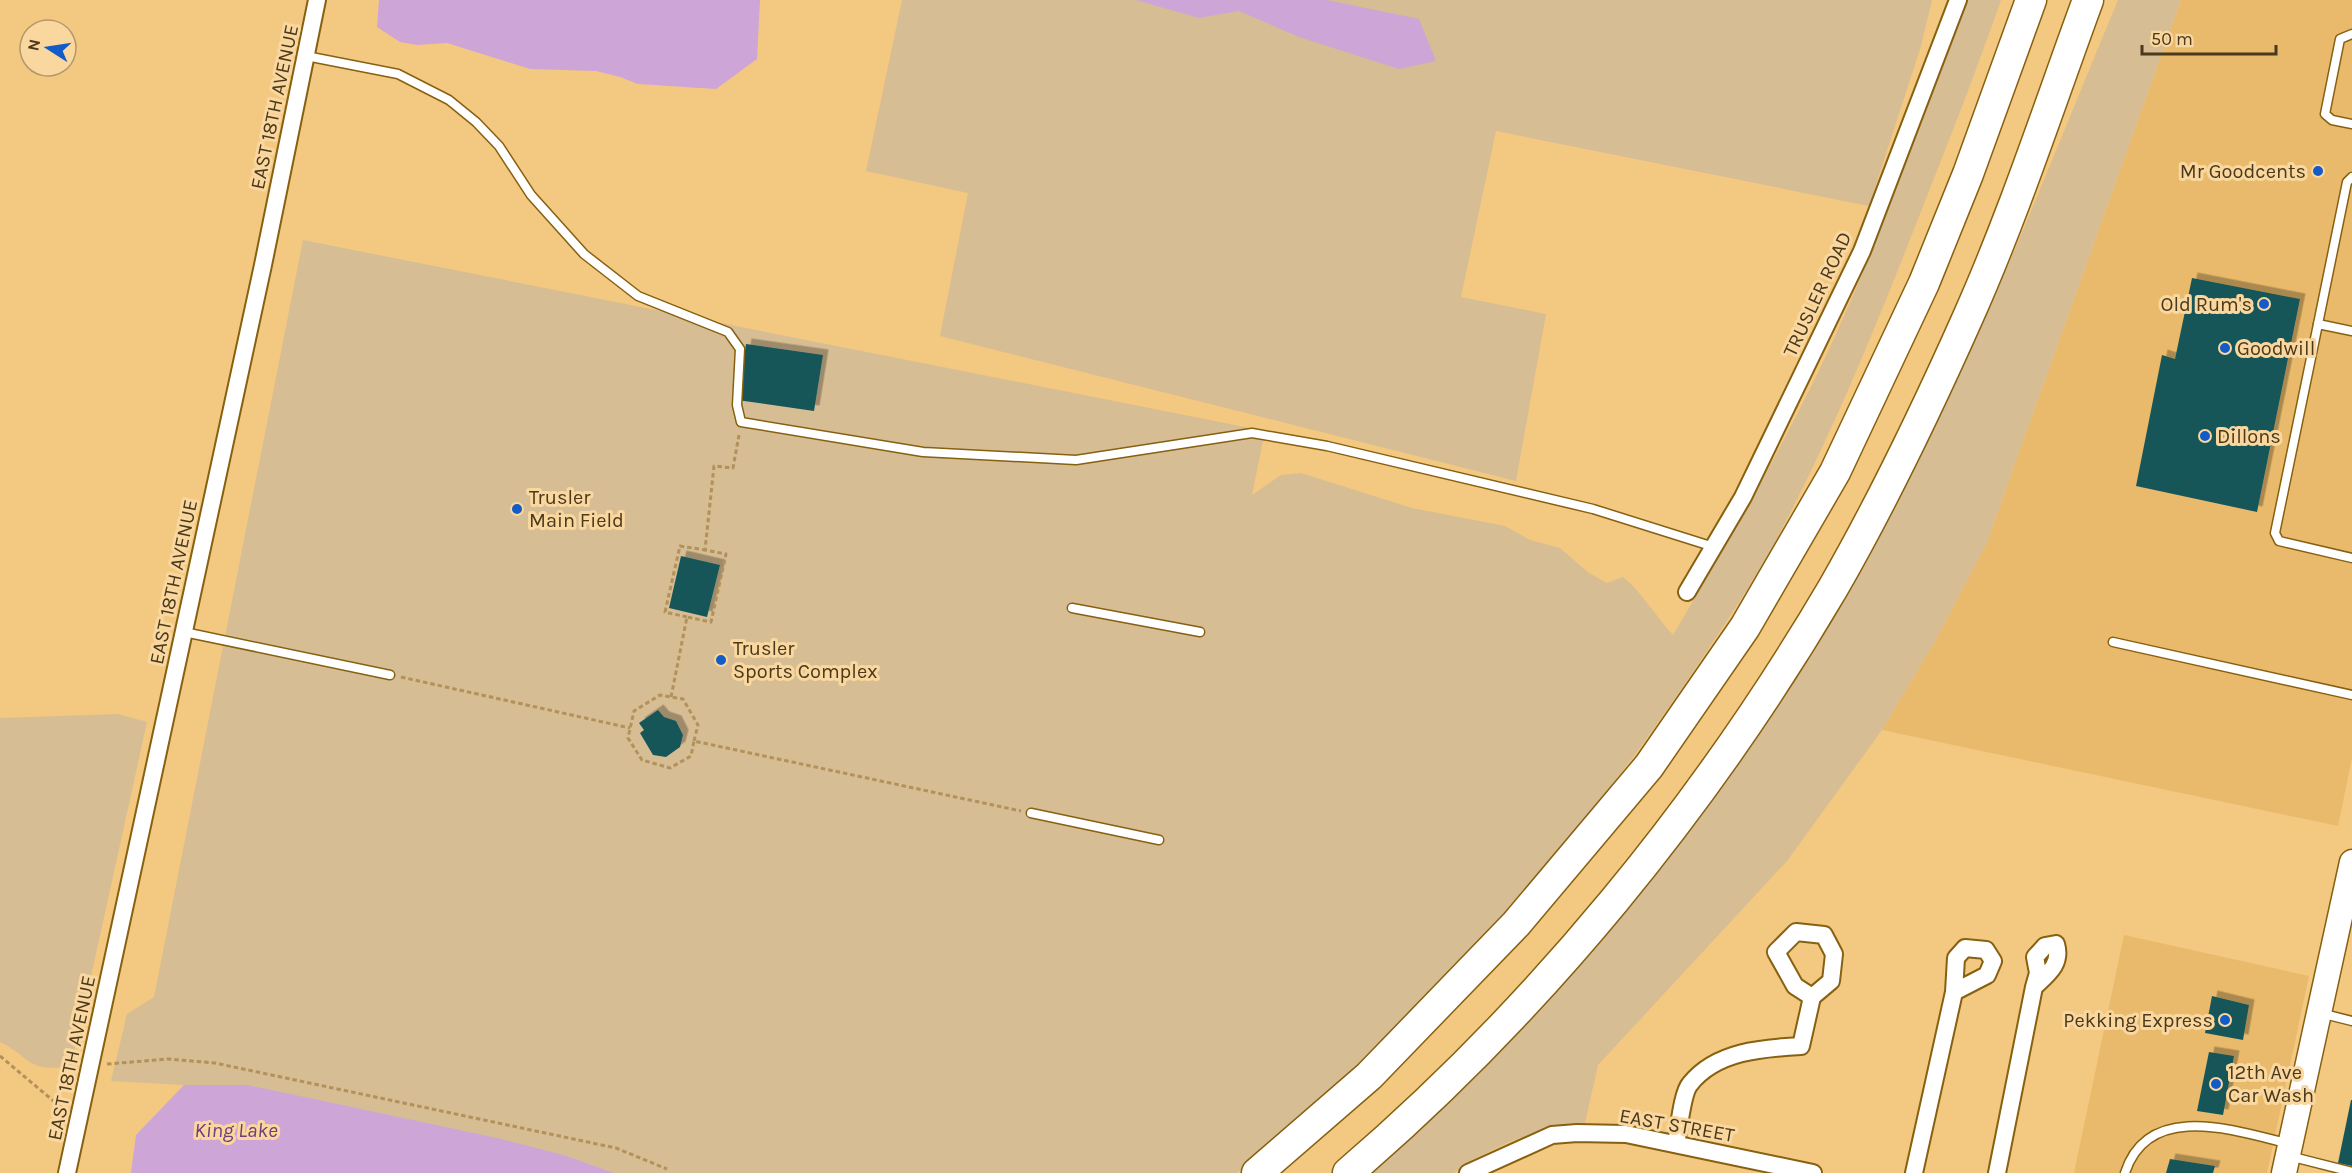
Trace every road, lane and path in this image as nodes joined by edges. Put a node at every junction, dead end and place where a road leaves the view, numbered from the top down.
1 (317, 0) edge
2 (1958, 0) edge
3 (2016, 0) edge
4 (2031, 0) edge
5 (2088, 0) edge
6 (2106, 0) edge
7 (2352, 34) edge
8 (306, 56) junction
9 (2352, 124) edge
10 (1968, 174) junction
11 (2352, 177) edge
12 (2023, 178) junction
13 (2318, 324) junction
14 (2352, 331) edge
15 (741, 422) junction
16 (1714, 547) junction
17 (705, 550) junction
18 (2352, 558) edge
19 (1687, 592) dead end
20 (1072, 608) dead end
21 (687, 617) junction
22 (184, 632) junction
23 (1200, 632) dead end
24 (2113, 642) dead end
25 (390, 675) joint
26 (2352, 695) edge
27 (671, 697) junction
28 (630, 728) junction
29 (694, 741) junction
30 (1031, 813) joint
31 (1159, 840) dead end
32 (2352, 862) edge
33 (2034, 987) dead end
34 (1954, 992) dead end
35 (1812, 997) dead end
36 (2319, 1013) junction
37 (2352, 1021) edge
38 (0, 1056) edge
39 (91, 1066) junction
40 (79, 1122) junction
41 (1676, 1143) junction
42 (2288, 1158) edge
43 (667, 1169) dead end
44 (1793, 1171) edge
45 (2352, 1172) edge
46 (68, 1173) edge
47 (1257, 1173) edge
48 (1348, 1173) edge
49 (1468, 1173) edge
50 (1813, 1173) edge
51 (1914, 1173) edge
52 (1997, 1173) edge
53 (2125, 1173) edge

1 - 8 street, EAST 18TH AVENUE
2 - 16 street, TRUSLER ROAD
3 - 10 highway
4 - 10 highway
5 - 12 highway
6 - 12 highway
7 - 9 lane
8 - 15 lane
8 - 22 street, EAST 18TH AVENUE
10 - 47 highway
11 - 13 lane
12 - 48 highway
13 - 14 lane
13 - 18 lane
15 - 16 lane
15 - 17 path
16 - 19 street, TRUSLER ROAD
17 - 21 path
17 - 21 path
20 - 23 lane
21 - 27 path
22 - 25 lane
22 - 39 street, EAST 18TH AVENUE
24 - 26 lane
25 - 28 path
27 - 28 path
27 - 29 path
28 - 29 path
29 - 30 path
30 - 31 lane
32 - 36 main road
33 - 52 street
34 - 51 street
35 - 41 street
36 - 37 lane
36 - 42 main road
38 - 40 path
39 - 40 street, EAST 18TH AVENUE
39 - 43 path
40 - 46 street, EAST 18TH AVENUE
41 - 44 street, EAST STREET
41 - 49 street, EAST STREET
42 - 45 lane
42 - 53 lane
44 - 50 street, EAST STREET

